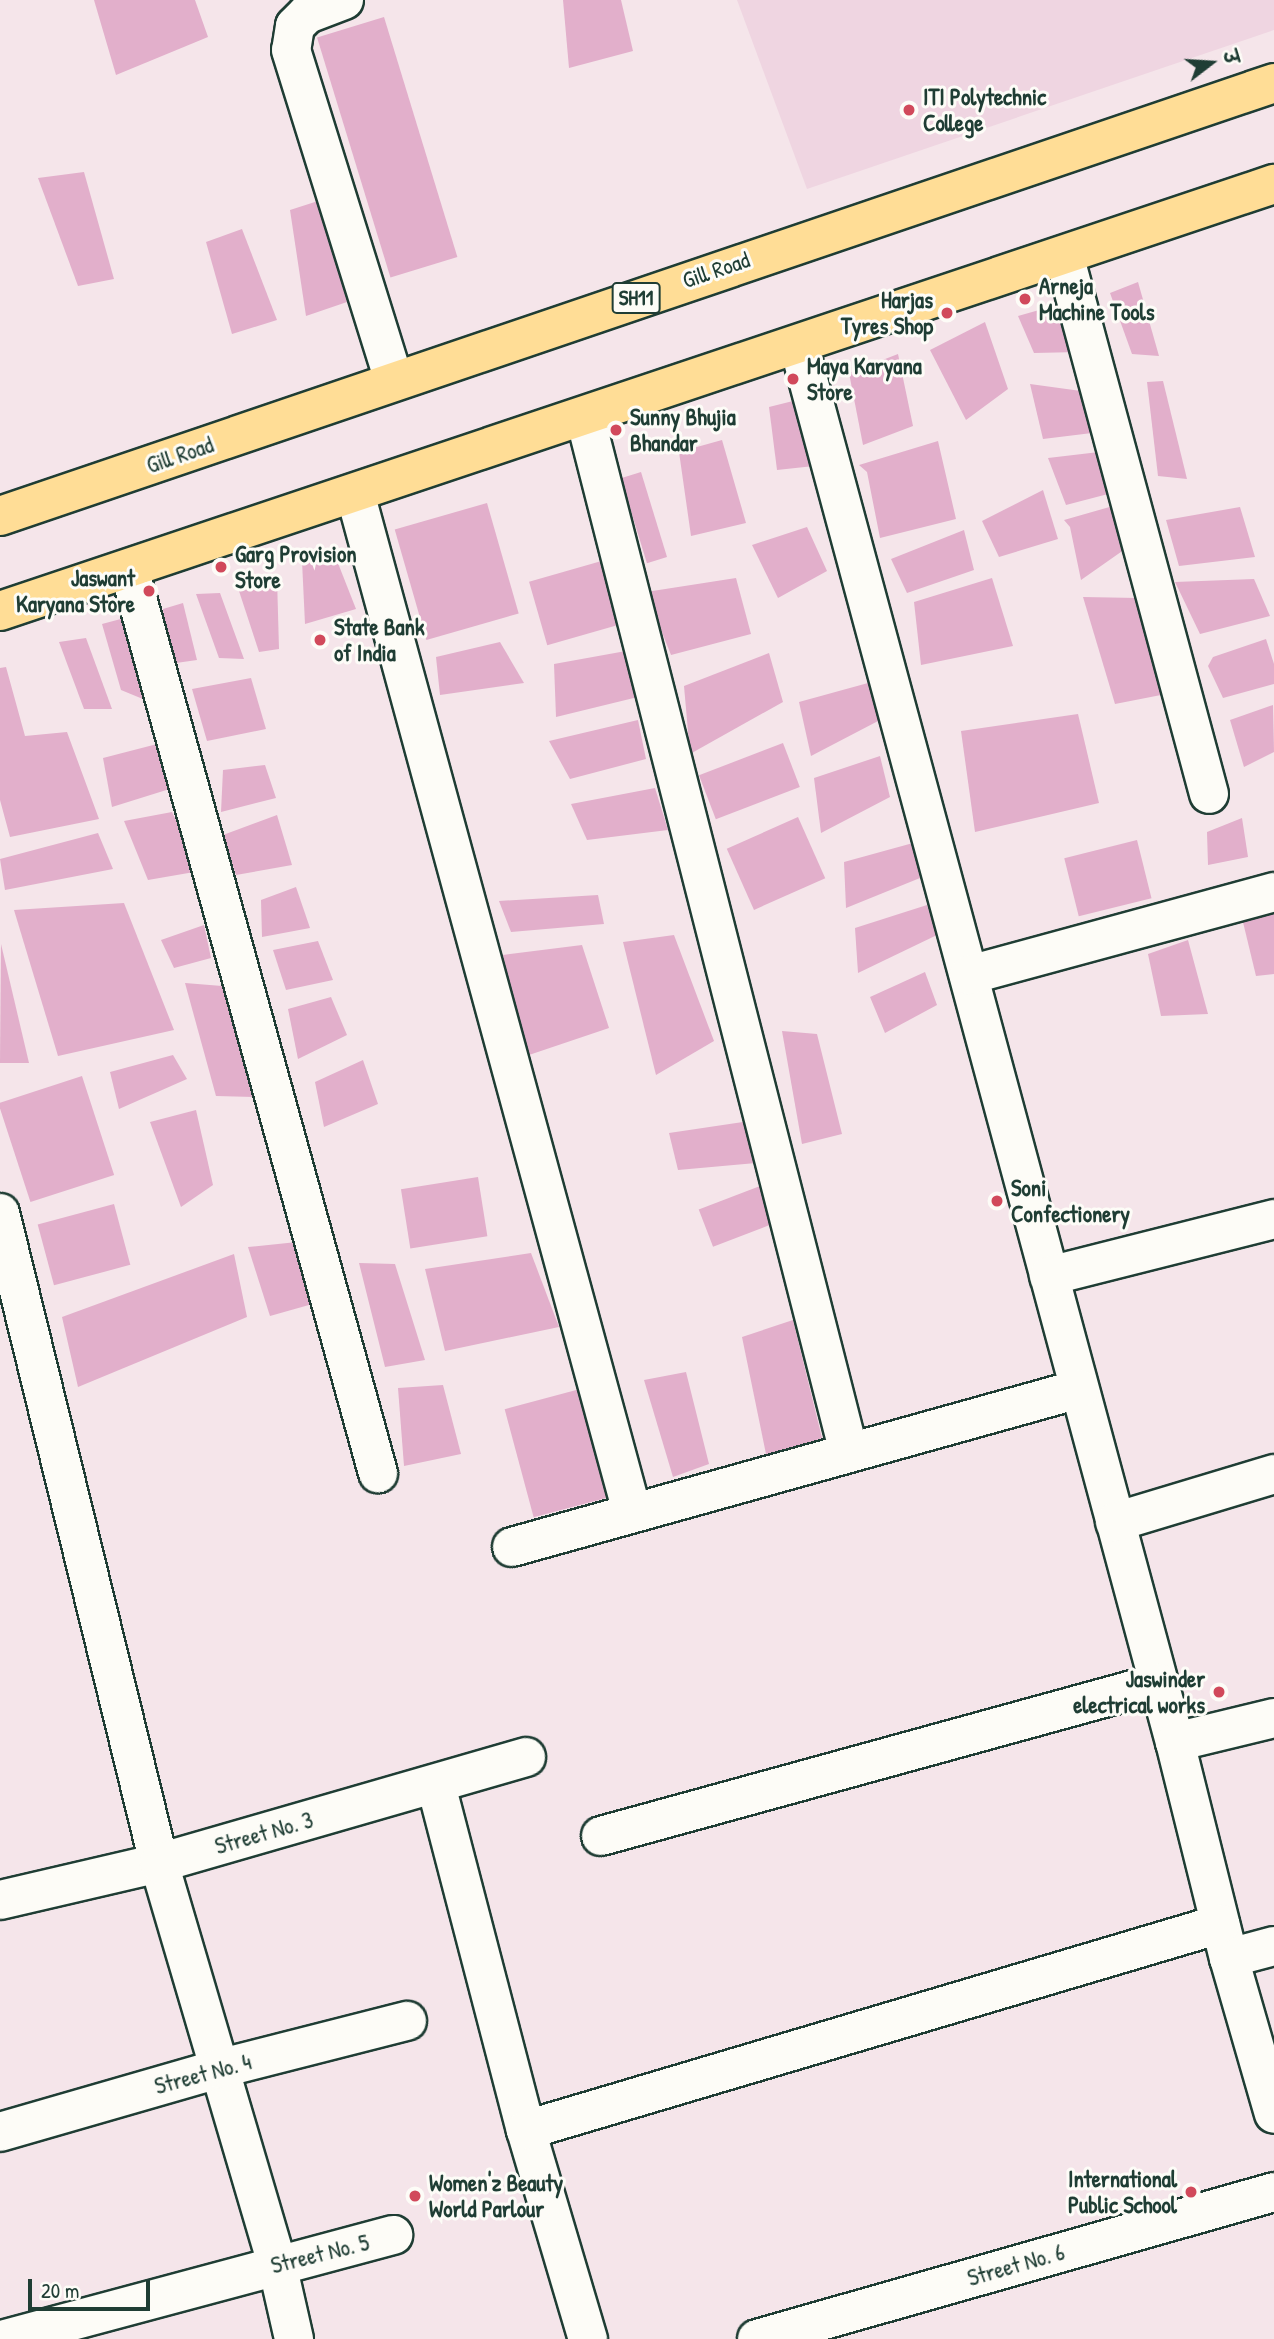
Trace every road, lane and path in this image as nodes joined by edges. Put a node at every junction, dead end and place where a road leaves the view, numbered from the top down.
1 (344, 0) edge
2 (1274, 82) edge
3 (1273, 186) edge
4 (1064, 256) junction
5 (799, 346) junction
6 (394, 381) junction
7 (585, 417) junction
8 (355, 493) junction
9 (0, 516) edge
10 (129, 569) junction
11 (0, 611) edge
12 (1209, 794) dead end
13 (1274, 892) edge
14 (969, 975) junction
15 (0, 1213) edge
16 (1274, 1219) edge
17 (1049, 1276) junction
18 (1079, 1389) junction
19 (849, 1452) junction
20 (378, 1473) dead end
21 (1274, 1474) edge
22 (632, 1512) junction
23 (1115, 1522) junction
24 (512, 1547) dead end
25 (1158, 1683) junction
26 (1274, 1718) edge
27 (1175, 1742) junction
28 (526, 1757) dead end
29 (436, 1785) junction
30 (601, 1836) dead end
31 (159, 1863) junction
32 (0, 1900) edge
33 (1224, 1941) junction
34 (1274, 1946) edge
35 (407, 2021) dead end
36 (218, 2068) junction
37 (1274, 2113) edge
38 (526, 2130) junction
39 (0, 2132) edge
40 (1274, 2192) edge
41 (393, 2235) dead end
42 (277, 2264) junction
43 (5, 2339) edge
44 (294, 2339) edge
45 (588, 2339) edge
46 (757, 2339) edge

1 - 6 street
2 - 6 main road, Gill Road / SH11
3 - 4 main road
4 - 5 main road
4 - 12 street
5 - 7 main road
5 - 14 street
6 - 9 main road, Gill Road / SH11
7 - 8 main road
7 - 19 street
8 - 10 main road
8 - 22 street
10 - 11 main road
10 - 20 street
13 - 14 street
14 - 17 street
15 - 31 street
16 - 17 street
17 - 18 street
18 - 19 street
18 - 23 street
19 - 22 street
21 - 23 street
22 - 24 street
23 - 25 street
25 - 27 street
25 - 30 street
26 - 27 street
27 - 33 street
28 - 29 street, Street No. 3
29 - 31 street, Street No. 3
29 - 38 street
31 - 32 street, Street No. 3
31 - 36 street
33 - 34 street
33 - 37 street
33 - 38 street
35 - 36 street, Street No. 4
36 - 39 street, Street No. 4
36 - 42 street
38 - 45 street
40 - 46 street, Street No. 6
41 - 42 street, Street No. 5
42 - 43 street, Street No. 5
42 - 44 street

